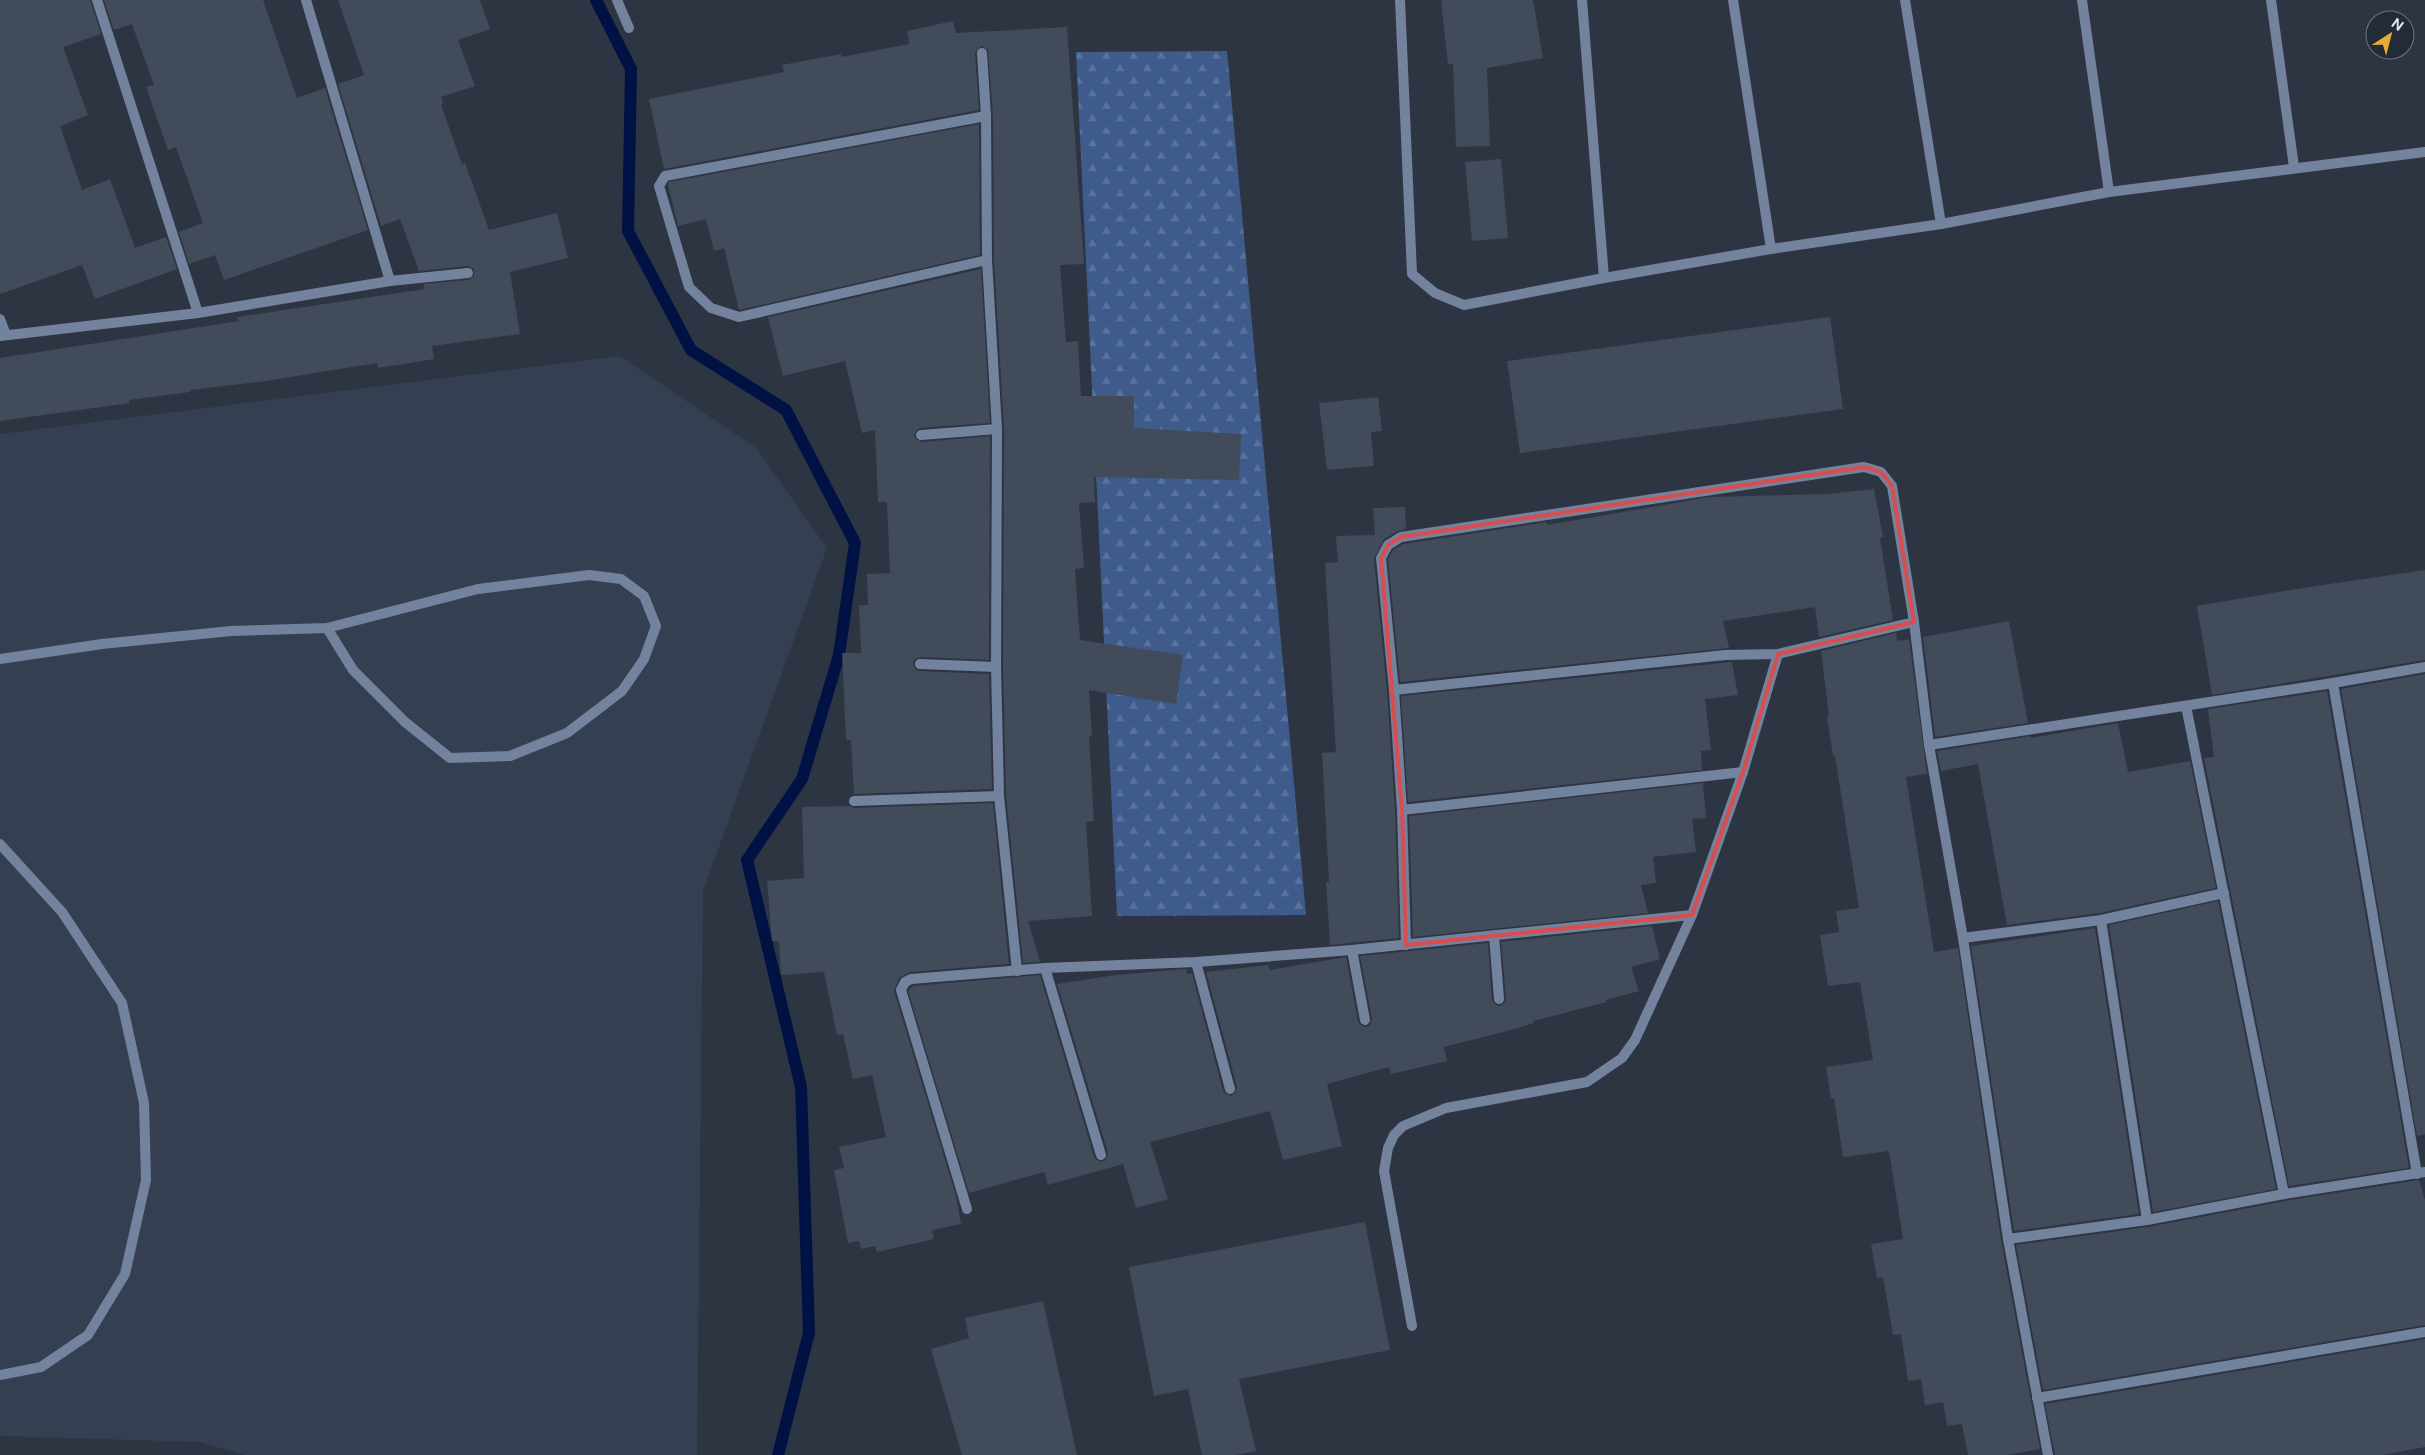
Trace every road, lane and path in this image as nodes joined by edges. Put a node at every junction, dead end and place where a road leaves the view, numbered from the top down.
1 (98, 0) edge
2 (306, 0) edge
3 (617, 0) edge
4 (1400, 0) edge
5 (1582, 0) edge
6 (1733, 0) edge
7 (1905, 0) edge
8 (2082, 0) edge
9 (2271, 0) edge
10 (629, 28) dead end
11 (982, 53) dead end
12 (986, 116) junction
13 (2425, 152) edge
14 (2294, 167) junction
15 (2109, 192) junction
16 (1941, 224) junction
17 (1771, 249) junction
18 (987, 260) junction
19 (468, 273) dead end
20 (1604, 278) junction
21 (390, 281) junction
22 (198, 313) junction
23 (0, 319) edge
24 (3, 336) edge
25 (997, 429) junction
26 (921, 435) dead end
27 (1914, 622) junction
28 (327, 628) junction
29 (1778, 654) junction
30 (0, 659) edge
31 (920, 664) dead end
32 (996, 667) junction
33 (2425, 667) edge
34 (2333, 683) junction
35 (1394, 690) junction
36 (2186, 706) junction
37 (1929, 745) junction
38 (1743, 772) junction
39 (1000, 796) junction
40 (854, 801) dead end
41 (1402, 810) junction
42 (0, 844) edge
43 (2224, 893) junction
44 (1692, 915) junction
45 (2101, 920) junction
46 (1494, 935) junction
47 (1963, 938) junction
48 (1406, 945) junction
49 (1352, 950) junction
50 (1196, 962) junction
51 (1046, 968) junction
52 (1017, 971) junction
53 (1499, 999) dead end
54 (1365, 1020) dead end
55 (1230, 1089) dead end
56 (1101, 1155) dead end
57 (2421, 1173) edge
58 (2284, 1194) junction
59 (967, 1209) dead end
60 (2147, 1220) junction
61 (2008, 1239) junction
62 (1412, 1326) dead end
63 (2425, 1332) edge
64 (0, 1375) edge
65 (2037, 1398) junction
66 (2048, 1455) edge

1 - 22 street
2 - 21 street
3 - 10 street
4 - 20 street
5 - 20 street
6 - 17 street
7 - 16 street
8 - 15 street
9 - 14 street
11 - 12 street
12 - 18 street
12 - 18 street
13 - 14 street
14 - 15 street
15 - 16 street
16 - 17 street
17 - 20 street
18 - 25 street
19 - 21 street
21 - 22 street
22 - 24 street
23 - 24 street
25 - 26 street
25 - 32 street
27 - 29 street
27 - 35 street
27 - 37 street
28 - 28 street
28 - 30 street
29 - 35 street
29 - 38 street
31 - 32 street
32 - 39 street
33 - 34 street
34 - 36 street
34 - 57 street
35 - 41 street
36 - 37 street
36 - 43 street
37 - 47 street
38 - 41 street
38 - 44 street
39 - 40 street
39 - 52 street
41 - 48 street
42 - 64 street
43 - 45 street
43 - 58 street
44 - 46 street
44 - 62 street
45 - 47 street
45 - 60 street
46 - 48 street
46 - 53 street
47 - 61 street
48 - 49 street
49 - 50 street
49 - 54 street
50 - 51 street
50 - 55 street
51 - 52 street
51 - 56 street
52 - 59 street
57 - 58 street
58 - 60 street
60 - 61 street
61 - 65 street
63 - 65 street
65 - 66 street

